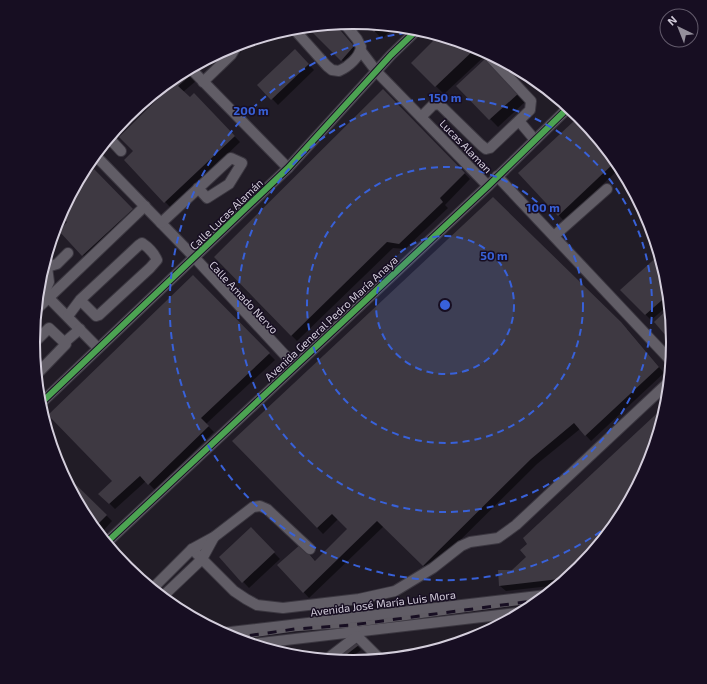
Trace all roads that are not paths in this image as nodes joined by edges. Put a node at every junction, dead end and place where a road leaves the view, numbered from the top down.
1 (349, 29) edge
2 (299, 34) edge
3 (413, 35) edge
4 (361, 51) junction
5 (232, 54) edge
6 (496, 63) edge
7 (377, 72) junction
8 (194, 73) edge
9 (203, 82) junction
10 (565, 111) edge
11 (421, 117) junction
12 (518, 121) junction
13 (535, 140) junction
14 (113, 142) edge
15 (121, 151) dead end
16 (99, 159) edge
17 (288, 168) junction
18 (498, 176) junction
19 (488, 186) junction
20 (198, 188) dead end
21 (607, 189) dead end
22 (145, 206) junction
23 (161, 222) junction
24 (554, 236) junction
25 (68, 252) dead end
26 (195, 258) junction
27 (50, 265) edge
28 (48, 276) edge
29 (45, 291) edge
30 (44, 293) edge
31 (80, 300) junction
32 (68, 316) junction
33 (80, 329) junction
34 (40, 337) edge
35 (65, 342) junction
36 (98, 348) junction
37 (666, 356) edge
38 (294, 366) junction
39 (42, 369) edge
40 (663, 387) edge
41 (46, 398) edge
42 (214, 537) junction
43 (110, 539) edge
44 (192, 549) junction
45 (310, 549) dead end
46 (202, 559) junction
47 (156, 585) edge
48 (167, 593) edge
49 (535, 597) edge
50 (508, 614) edge
51 (352, 619) junction
52 (235, 632) edge
53 (356, 634) junction
54 (267, 643) edge
55 (333, 654) edge
56 (375, 654) edge

1 - 4 street, Lucas Alaman
2 - 4 street
3 - 7 street, Calle Lucas Alamán
4 - 7 street, Lucas Alaman
5 - 9 street
6 - 12 street
7 - 11 street, Lucas Alaman
7 - 17 street, Calle Lucas Alamán
8 - 9 street
9 - 17 street
10 - 13 street, Avenida General Pedro María Anaya
11 - 12 street
11 - 19 street, Lucas Alaman
12 - 13 street
13 - 18 street, Avenida General Pedro María Anaya
14 - 15 street
16 - 22 street, Calle Amado Nervo
17 - 26 street, Calle Lucas Alamán
18 - 19 street, Avenida General Pedro María Anaya
18 - 24 street
19 - 38 street, Avenida General Pedro María Anaya
20 - 23 street
21 - 24 street
22 - 23 street, Calle Amado Nervo
22 - 30 street
23 - 26 street, Calle Amado Nervo
24 - 37 street
25 - 27 street
26 - 36 street, Calle Lucas Alamán
26 - 38 street, Calle Amado Nervo
28 - 29 street
30 - 32 street
31 - 31 street
31 - 32 street
32 - 33 street
33 - 35 street
33 - 36 street
34 - 35 street
35 - 39 street
36 - 41 street, Calle Lucas Alamán
38 - 43 street, Avenida General Pedro María Anaya
40 - 46 street
42 - 44 street
42 - 45 street
42 - 46 street
44 - 46 street
44 - 47 street
46 - 48 street
49 - 51 street, Avenida José María Luis Mora
50 - 53 street
51 - 52 street, Avenida José María Luis Mora
51 - 53 street
53 - 54 street
53 - 55 street
53 - 56 street

